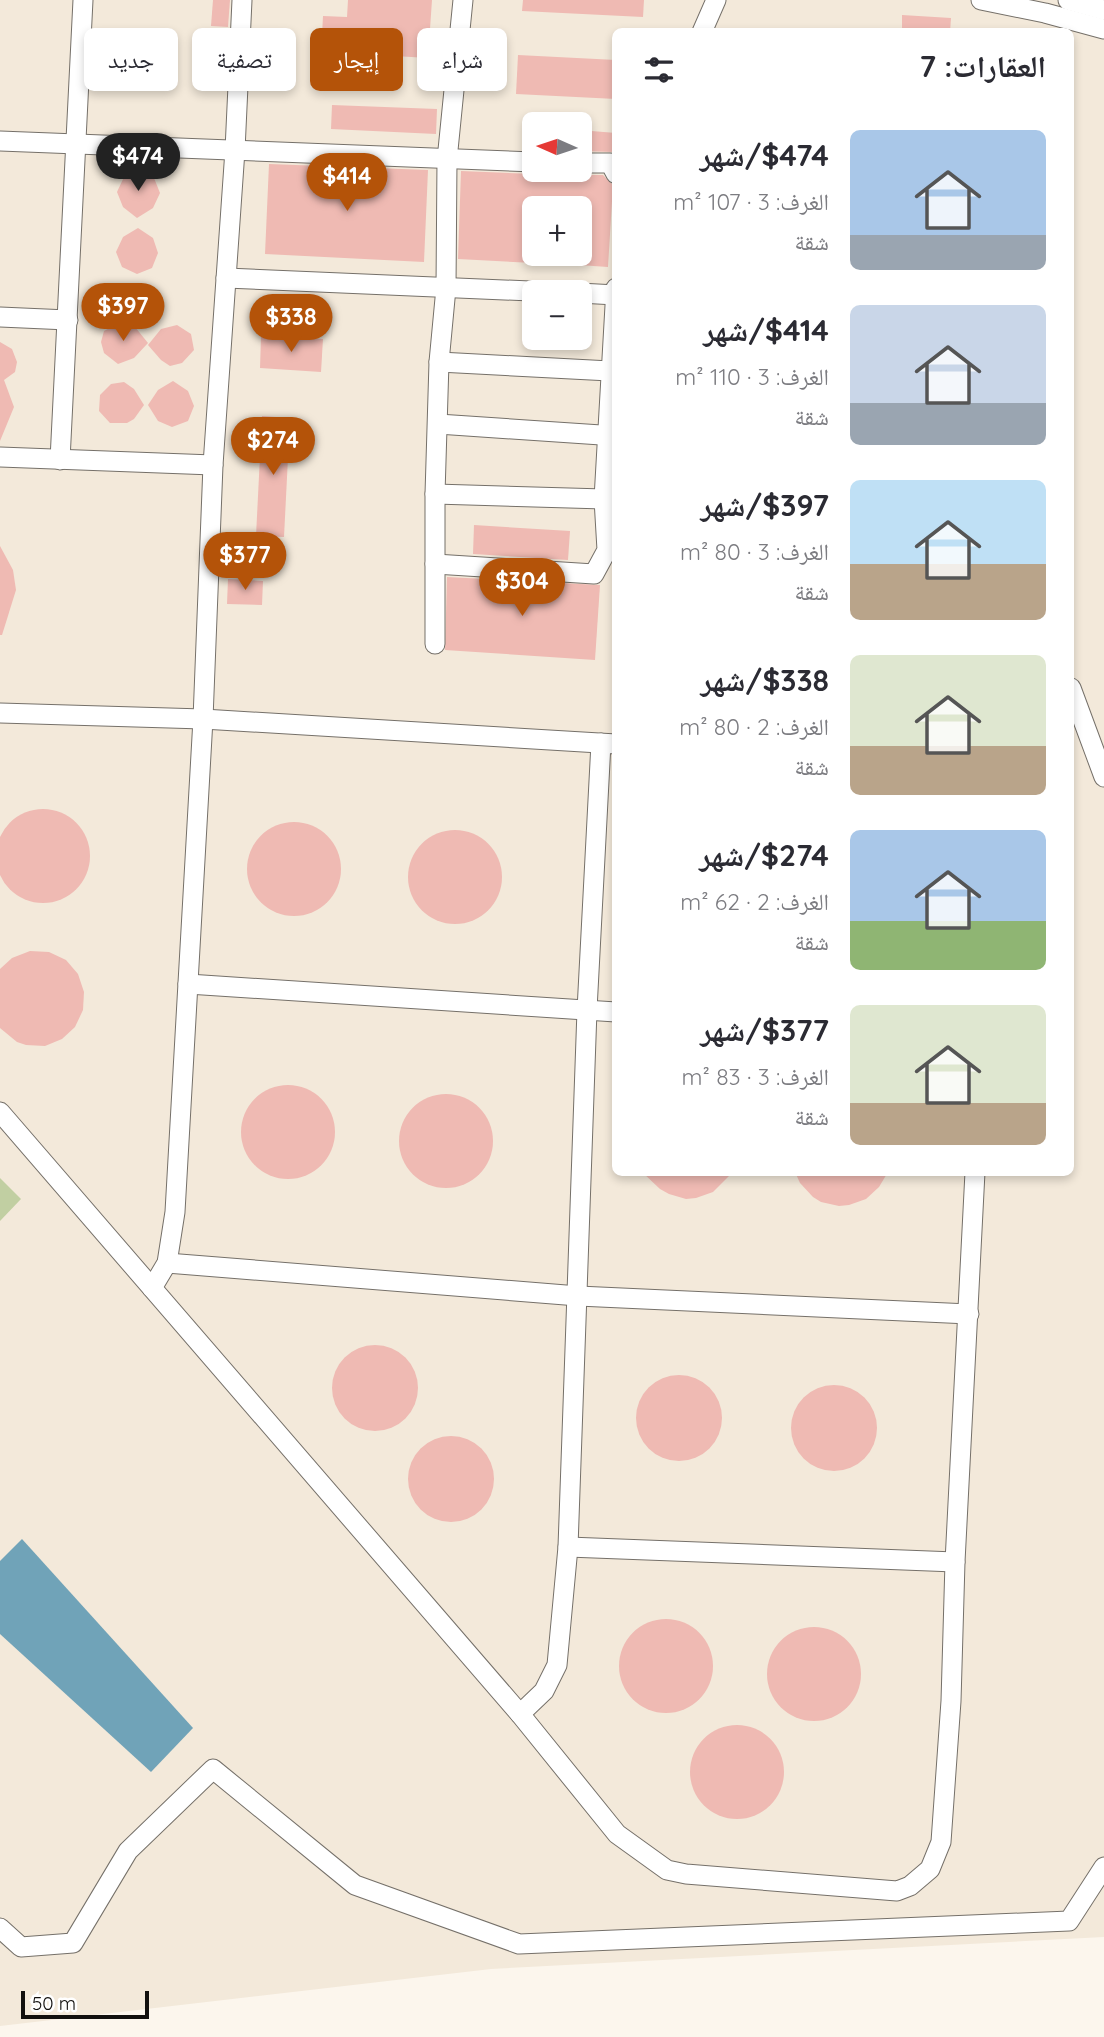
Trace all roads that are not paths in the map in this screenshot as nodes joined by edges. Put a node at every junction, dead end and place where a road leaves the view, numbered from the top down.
1 (83, 0) edge
2 (242, 0) edge
3 (463, 0) edge
4 (716, 0) edge
5 (981, 0) edge
6 (1068, 0) edge
7 (1104, 10) edge
8 (1045, 15) edge
9 (704, 28) edge
10 (1104, 29) edge
11 (0, 141) edge
12 (76, 145) junction
13 (236, 150) junction
14 (447, 160) junction
15 (522, 162) edge
16 (592, 163) edge
17 (612, 167) edge
18 (226, 278) junction
19 (446, 288) junction
20 (522, 291) edge
21 (592, 294) edge
22 (612, 295) edge
23 (0, 317) edge
24 (68, 320) junction
25 (612, 346) edge
26 (439, 362) junction
27 (610, 371) junction
28 (438, 424) junction
29 (611, 436) edge
30 (0, 457) edge
31 (60, 460) junction
32 (212, 464) junction
33 (435, 494) junction
34 (604, 499) junction
35 (435, 564) junction
36 (435, 644) dead end
37 (1074, 696) edge
38 (0, 713) edge
39 (203, 719) junction
40 (609, 744) edge
41 (1104, 776) edge
42 (188, 984) junction
43 (587, 1010) junction
44 (612, 1012) edge
45 (0, 1112) edge
46 (975, 1176) edge
47 (167, 1263) junction
48 (152, 1288) junction
49 (578, 1296) junction
50 (969, 1314) junction
51 (568, 1547) junction
52 (955, 1562) junction
53 (520, 1714) junction
54 (1104, 1867) edge
55 (0, 1928) edge

1 - 12 lane
2 - 13 lane
3 - 14 lane
4 - 9 lane
5 - 8 lane
6 - 7 lane
8 - 10 lane
11 - 12 lane
12 - 13 lane
12 - 24 lane
13 - 14 lane
13 - 18 lane
14 - 15 lane
14 - 19 lane
16 - 17 lane
18 - 19 lane
18 - 32 lane
19 - 20 lane
19 - 26 lane
21 - 22 lane
23 - 24 lane
24 - 31 lane
25 - 27 lane
26 - 27 lane
26 - 28 lane
27 - 29 lane
28 - 29 lane
28 - 33 lane
29 - 34 lane
30 - 31 lane
31 - 32 lane
32 - 39 lane
33 - 34 lane
33 - 35 lane
34 - 35 lane
35 - 36 lane
37 - 41 lane
38 - 39 lane
39 - 40 lane
39 - 42 lane
40 - 43 lane
42 - 43 lane
42 - 47 lane
43 - 44 lane
43 - 49 lane
45 - 48 lane
46 - 50 lane
47 - 48 lane
47 - 49 lane
48 - 53 lane
49 - 50 lane
49 - 51 lane
50 - 52 lane
51 - 52 lane
51 - 53 lane
52 - 53 lane
54 - 55 lane

